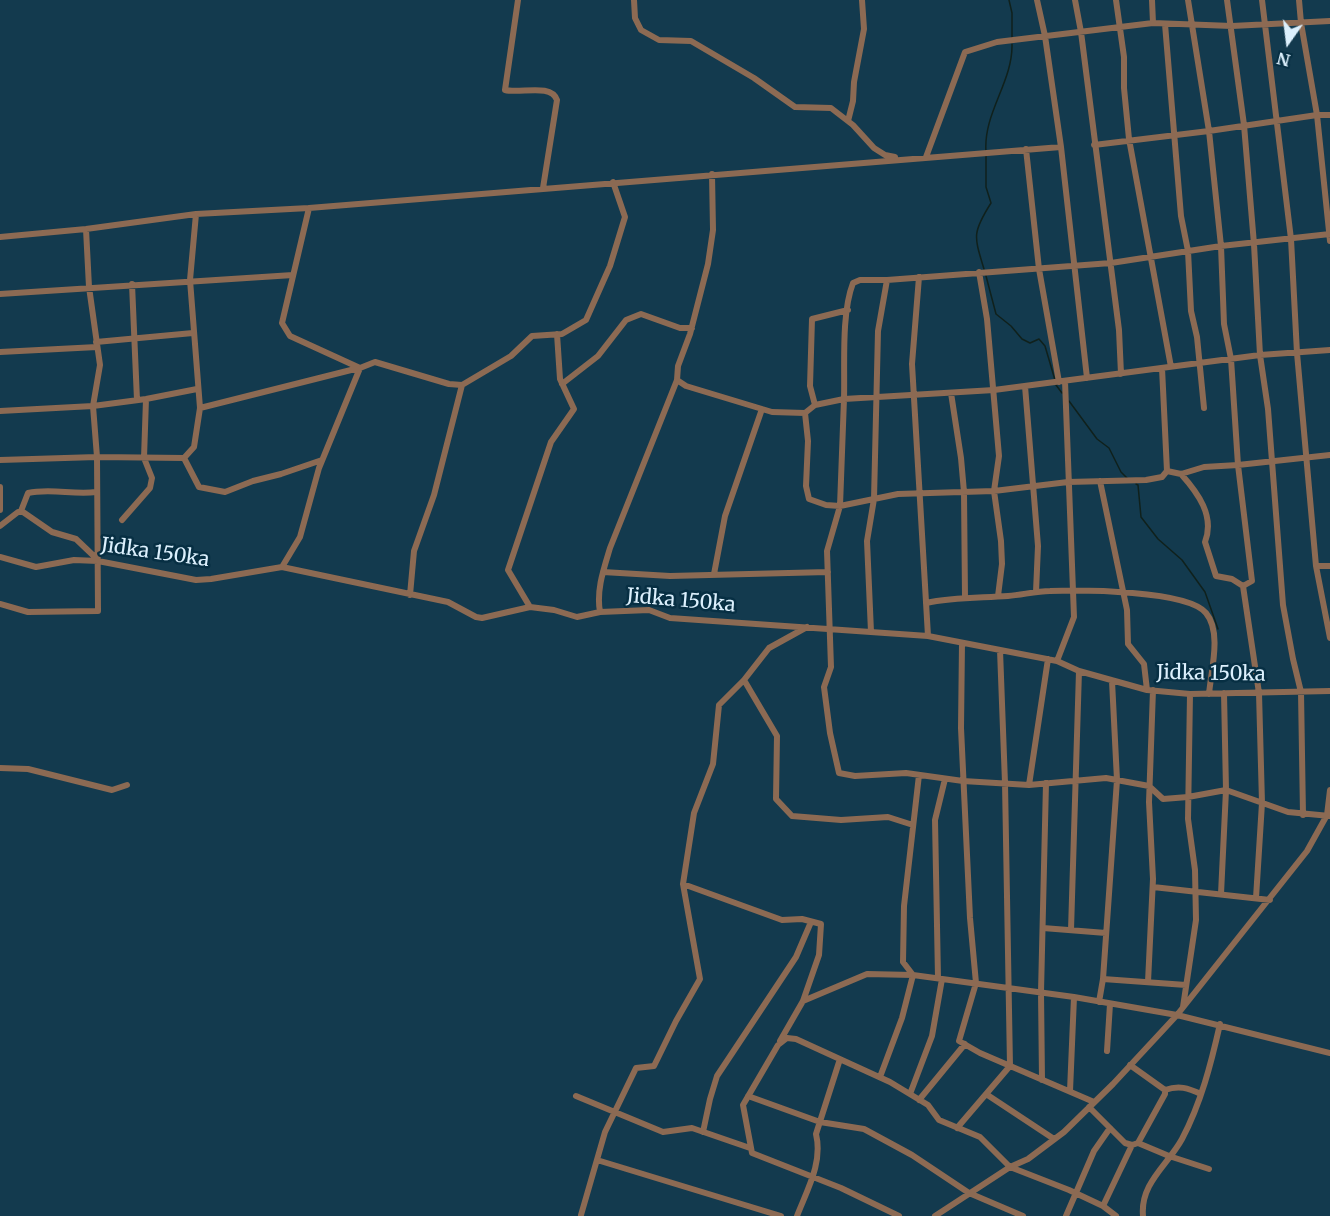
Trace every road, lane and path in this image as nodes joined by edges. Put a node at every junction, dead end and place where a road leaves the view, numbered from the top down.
1 (518, 0) edge
2 (634, 0) edge
3 (862, 0) edge
4 (1037, 0) edge
5 (1075, 0) edge
6 (1116, 0) edge
7 (1152, 0) edge
8 (1188, 0) edge
9 (1227, 0) edge
10 (1262, 0) edge
11 (1299, 0) edge
12 (1330, 21) edge
13 (1153, 23) junction
14 (1192, 23) junction
15 (1301, 23) junction
16 (1165, 24) junction
17 (1265, 24) junction
18 (1232, 26) junction
19 (1120, 27) junction
20 (1081, 32) junction
21 (1045, 36) junction
22 (1317, 114) junction
23 (1330, 115) edge
24 (1275, 120) junction
25 (848, 121) junction
26 (1244, 125) junction
27 (1209, 131) junction
28 (1174, 134) junction
29 (1129, 139) junction
30 (1094, 144) junction
31 (1061, 147) junction
32 (1026, 149) junction
33 (926, 157) junction
34 (904, 159) junction
35 (712, 174) junction
36 (613, 182) junction
37 (543, 188) junction
38 (309, 208) junction
39 (196, 214) junction
40 (86, 229) junction
41 (1330, 234) edge
42 (0, 237) edge
43 (1291, 240) junction
44 (1330, 241) edge
45 (1254, 244) junction
46 (1221, 246) junction
47 (1188, 251) junction
48 (1152, 256) junction
49 (1111, 263) junction
50 (1075, 267) junction
51 (1038, 269) junction
52 (979, 272) junction
53 (293, 275) junction
54 (919, 278) junction
55 (190, 280) junction
56 (887, 280) junction
57 (132, 284) junction
58 (89, 287) junction
59 (0, 294) edge
60 (848, 310) junction
61 (692, 328) junction
62 (193, 333) junction
63 (557, 334) junction
64 (135, 338) junction
65 (97, 345) junction
66 (1330, 350) edge
67 (0, 352) edge
68 (1297, 353) junction
69 (1260, 356) junction
70 (1231, 359) junction
71 (1199, 363) junction
72 (1171, 367) junction
73 (360, 368) junction
74 (1162, 368) junction
75 (1121, 374) junction
76 (1087, 378) junction
77 (677, 380) junction
78 (1062, 381) junction
79 (562, 384) junction
80 (462, 386) junction
81 (1025, 386) junction
82 (198, 389) junction
83 (994, 390) junction
84 (951, 393) junction
85 (915, 396) junction
86 (877, 398) junction
87 (146, 399) junction
88 (844, 399) junction
89 (137, 400) junction
90 (815, 405) junction
91 (93, 406) junction
92 (200, 408) junction
93 (1204, 408) dead end
94 (762, 409) junction
95 (0, 411) edge
96 (805, 412) junction
97 (1330, 455) edge
98 (97, 457) junction
99 (1306, 457) junction
100 (144, 458) junction
101 (184, 459) junction
102 (0, 460) edge
103 (322, 460) junction
104 (1272, 462) junction
105 (1238, 465) junction
106 (1167, 471) junction
107 (1181, 474) junction
108 (1100, 481) junction
109 (1068, 482) junction
110 (0, 487) edge
111 (1033, 487) junction
112 (994, 491) junction
113 (96, 492) junction
114 (964, 492) junction
115 (919, 493) junction
116 (874, 499) junction
117 (840, 506) junction
118 (0, 510) edge
119 (21, 512) junction
120 (122, 520) dead end
121 (0, 526) edge
122 (0, 557) edge
123 (99, 561) junction
124 (1316, 566) junction
125 (1330, 566) edge
126 (282, 567) junction
127 (603, 572) junction
128 (828, 572) junction
129 (714, 574) junction
130 (1243, 586) junction
131 (1036, 592) junction
132 (1075, 592) junction
133 (1122, 593) junction
134 (410, 595) junction
135 (998, 596) junction
136 (965, 598) junction
137 (926, 603) junction
138 (0, 604) edge
139 (530, 607) junction
140 (600, 612) junction
141 (808, 627) junction
142 (831, 629) junction
143 (871, 632) junction
144 (928, 636) junction
145 (1330, 638) edge
146 (962, 643) junction
147 (1000, 650) junction
148 (1048, 659) junction
149 (1057, 661) junction
150 (1079, 671) junction
151 (744, 680) junction
152 (1112, 681) junction
153 (1150, 690) junction
154 (1330, 691) edge
155 (1301, 692) junction
156 (1224, 693) junction
157 (1259, 693) junction
158 (1190, 694) junction
159 (1209, 694) junction
160 (0, 768) edge
161 (918, 775) junction
162 (945, 779) junction
163 (1117, 780) junction
164 (963, 781) junction
165 (1075, 781) junction
166 (1005, 783) junction
167 (1046, 783) junction
168 (127, 785) dead end
169 (1029, 785) junction
170 (1149, 786) junction
171 (1226, 790) junction
172 (1330, 790) edge
173 (1188, 798) junction
174 (1262, 803) junction
175 (1303, 815) junction
176 (1329, 816) edge
177 (913, 825) junction
178 (683, 884) junction
179 (1153, 887) junction
180 (1196, 891) junction
181 (1221, 894) junction
182 (1256, 898) junction
183 (1270, 900) junction
184 (811, 922) junction
185 (1043, 928) junction
186 (1071, 930) junction
187 (1106, 933) junction
188 (913, 975) junction
189 (940, 978) junction
190 (1103, 979) junction
191 (1148, 982) junction
192 (976, 983) junction
193 (1186, 985) junction
194 (1008, 988) junction
195 (1041, 992) junction
196 (1074, 997) junction
197 (803, 1001) junction
198 (1099, 1002) junction
199 (1110, 1004) junction
200 (1183, 1007) junction
201 (1177, 1015) junction
202 (1220, 1024) junction
203 (778, 1044) junction
204 (965, 1044) junction
205 (1107, 1051) dead end
206 (1330, 1053) edge
207 (840, 1059) junction
208 (1130, 1065) junction
209 (1010, 1066) junction
210 (880, 1077) junction
211 (1042, 1080) junction
212 (1165, 1090) junction
213 (1070, 1091) junction
214 (910, 1094) junction
215 (986, 1094) junction
216 (1201, 1094) junction
217 (576, 1096) dead end
218 (748, 1096) junction
219 (919, 1100) junction
220 (1094, 1102) junction
221 (1089, 1107) junction
222 (615, 1111) junction
223 (820, 1122) junction
224 (957, 1128) junction
225 (1110, 1128) junction
226 (703, 1132) junction
227 (1054, 1139) junction
228 (1135, 1144) junction
229 (750, 1148) junction
230 (1169, 1156) junction
231 (597, 1160) junction
232 (1010, 1167) junction
233 (1209, 1169) dead end
234 (812, 1176) junction
235 (969, 1193) junction
236 (1077, 1193) junction
237 (1103, 1206) junction
238 (588, 1215) edge
239 (581, 1216) edge
240 (782, 1216) edge
241 (798, 1216) edge
242 (899, 1216) edge
243 (935, 1216) edge
244 (1023, 1216) edge
245 (1066, 1216) edge
246 (1116, 1216) edge
247 (1143, 1216) edge

1 - 37 street
2 - 25 street
3 - 25 street
4 - 21 street
5 - 20 street
6 - 19 street
7 - 13 street
8 - 14 street
9 - 18 street
10 - 17 street
11 - 15 street
12 - 15 street
13 - 16 street
13 - 19 street
14 - 16 street
14 - 18 street
14 - 27 street
15 - 17 street
15 - 22 street
16 - 28 street
17 - 18 street
17 - 24 street
18 - 26 street
19 - 20 street
19 - 29 street
20 - 21 street
20 - 30 street
21 - 31 street
21 - 33 street
22 - 23 street
22 - 24 street
22 - 41 street
24 - 26 street
24 - 43 street
25 - 34 street
26 - 27 street
26 - 45 street
27 - 28 street
27 - 46 street
28 - 29 street
28 - 47 street
29 - 30 street
29 - 48 street
30 - 49 street
31 - 32 street
31 - 50 street
32 - 33 street
32 - 51 street
33 - 34 street
34 - 35 street
35 - 36 street
35 - 61 street
36 - 37 street
36 - 63 street
37 - 38 street
38 - 39 street
38 - 53 street
39 - 40 street
39 - 55 street
40 - 42 street
40 - 58 street
41 - 43 street
41 - 44 street
43 - 45 street
43 - 68 street
45 - 46 street
45 - 69 street
46 - 47 street
46 - 70 street
47 - 48 street
47 - 71 street
48 - 49 street
48 - 72 street
49 - 50 street
49 - 75 street
50 - 51 street
50 - 76 street
51 - 52 street
51 - 78 street
52 - 54 street
52 - 83 street
53 - 55 street
53 - 73 street
54 - 56 street
54 - 85 street
55 - 57 street
55 - 62 street
56 - 60 street
56 - 86 street
57 - 58 street
57 - 64 street
58 - 59 street
58 - 65 street
60 - 88 street
60 - 90 street
61 - 77 street
61 - 79 street
62 - 64 street
62 - 82 street
63 - 79 street
63 - 80 street
64 - 65 street
64 - 89 street
65 - 67 street
65 - 91 street
66 - 68 street
68 - 69 street
68 - 99 street
69 - 70 street
69 - 104 street
70 - 71 street
70 - 105 street
71 - 72 street
71 - 93 street
72 - 74 street
73 - 80 street
73 - 92 street
73 - 103 street
74 - 75 street
74 - 106 street
75 - 76 street
76 - 78 street
77 - 94 street
77 - 127 street
78 - 81 street
78 - 109 street
79 - 139 street
80 - 134 street
81 - 83 street
81 - 111 street
82 - 87 street
82 - 92 street
83 - 84 street
83 - 112 street
84 - 85 street
84 - 114 street
85 - 86 street
85 - 115 street
86 - 88 street
86 - 116 street
87 - 89 street
87 - 100 street
88 - 90 street
88 - 117 street
89 - 91 street
90 - 96 street
91 - 95 street
91 - 98 street
92 - 101 street
94 - 96 street
94 - 129 street
96 - 117 street
97 - 99 street
98 - 100 street
98 - 102 street
98 - 113 street
99 - 104 street
99 - 124 street
100 - 101 street
100 - 120 street
101 - 103 street
103 - 126 street
104 - 105 street
104 - 155 street
105 - 107 street
105 - 130 street
106 - 107 street
106 - 108 street
107 - 130 street
108 - 109 street
108 - 133 street
109 - 111 street
109 - 132 street
110 - 118 street
111 - 112 street
111 - 131 street
112 - 114 street
112 - 135 street
113 - 119 street
113 - 123 street
114 - 115 street
114 - 136 street
115 - 116 street
115 - 137 street
116 - 117 street
116 - 143 street
117 - 128 street
119 - 121 street
119 - 123 street
122 - 123 street, Jidka 150ka
123 - 126 street, Jidka 150ka
123 - 138 street
124 - 125 street
124 - 145 street
126 - 134 street, Jidka 150ka
127 - 129 street
127 - 140 street
128 - 129 street
128 - 142 street
130 - 157 street
131 - 132 street
131 - 135 street
132 - 133 street
132 - 149 street
133 - 153 street
133 - 159 street
134 - 139 street, Jidka 150ka
135 - 136 street
136 - 137 street
137 - 144 street
139 - 140 street, Jidka 150ka
140 - 141 street, Jidka 150ka
141 - 142 street, Jidka 150ka
141 - 151 street
142 - 143 street, Jidka 150ka
142 - 161 street
143 - 144 street, Jidka 150ka
144 - 146 street, Jidka 150ka
146 - 147 street, Jidka 150ka
146 - 164 street
147 - 148 street, Jidka 150ka
147 - 166 street
148 - 149 street, Jidka 150ka
148 - 169 street
149 - 150 street, Jidka 150ka
150 - 152 street, Jidka 150ka
150 - 165 street
151 - 177 street
151 - 178 street
152 - 153 street, Jidka 150ka
152 - 163 street
153 - 158 street, Jidka 150ka
153 - 170 street
154 - 155 street, Jidka 150ka
155 - 157 street, Jidka 150ka
155 - 175 street
156 - 157 street, Jidka 150ka
156 - 159 street, Jidka 150ka
156 - 171 street
157 - 174 street
158 - 159 street, Jidka 150ka
158 - 173 street
160 - 168 street
161 - 162 street
161 - 177 street
162 - 164 street
162 - 189 street
163 - 165 street
163 - 170 street
163 - 187 street
164 - 166 street
164 - 192 street
165 - 167 street
165 - 186 street
166 - 169 street
166 - 194 street
167 - 169 street
167 - 185 street
170 - 173 street
170 - 179 street
171 - 173 street
171 - 174 street
171 - 181 street
172 - 176 street
173 - 180 street
174 - 175 street
174 - 182 street
175 - 176 street
176 - 183 street
177 - 188 street
178 - 184 street
178 - 222 street
179 - 180 street
179 - 191 street
180 - 181 street
180 - 193 street
181 - 182 street
182 - 183 street
183 - 200 street
184 - 197 street
184 - 226 street
185 - 186 street
185 - 195 street
186 - 187 street
187 - 190 street
188 - 189 street
188 - 197 street
188 - 210 street
189 - 192 street
189 - 214 street
190 - 191 street
190 - 198 street
191 - 193 street
192 - 194 street
192 - 204 street
193 - 200 street
194 - 195 street
194 - 209 street
195 - 196 street
195 - 211 street
196 - 198 street
196 - 213 street
197 - 203 street
198 - 199 street
199 - 201 street
199 - 205 street
200 - 201 street
201 - 202 street
201 - 208 street
202 - 206 street
202 - 216 street
203 - 207 street
203 - 218 street
204 - 209 street
204 - 219 street
207 - 210 street
207 - 223 street
208 - 212 street
208 - 220 street
209 - 211 street
209 - 215 street
210 - 214 street
211 - 213 street
212 - 216 street
212 - 228 street
213 - 220 street
214 - 219 street
215 - 224 street
215 - 227 street
216 - 230 street
217 - 222 street
218 - 223 street
218 - 229 street
219 - 224 street
220 - 221 street
221 - 225 street
221 - 227 street
222 - 226 street
222 - 231 street
223 - 234 street
223 - 235 street
224 - 232 street
225 - 228 street
225 - 236 street
226 - 229 street
227 - 232 street
228 - 230 street
228 - 237 street
229 - 234 street
230 - 233 street
230 - 247 street
231 - 239 street
231 - 240 street
232 - 235 street
232 - 236 street
234 - 241 street
234 - 242 street
235 - 243 street
235 - 244 street
236 - 237 street
236 - 245 street
237 - 246 street
238 - 239 street

